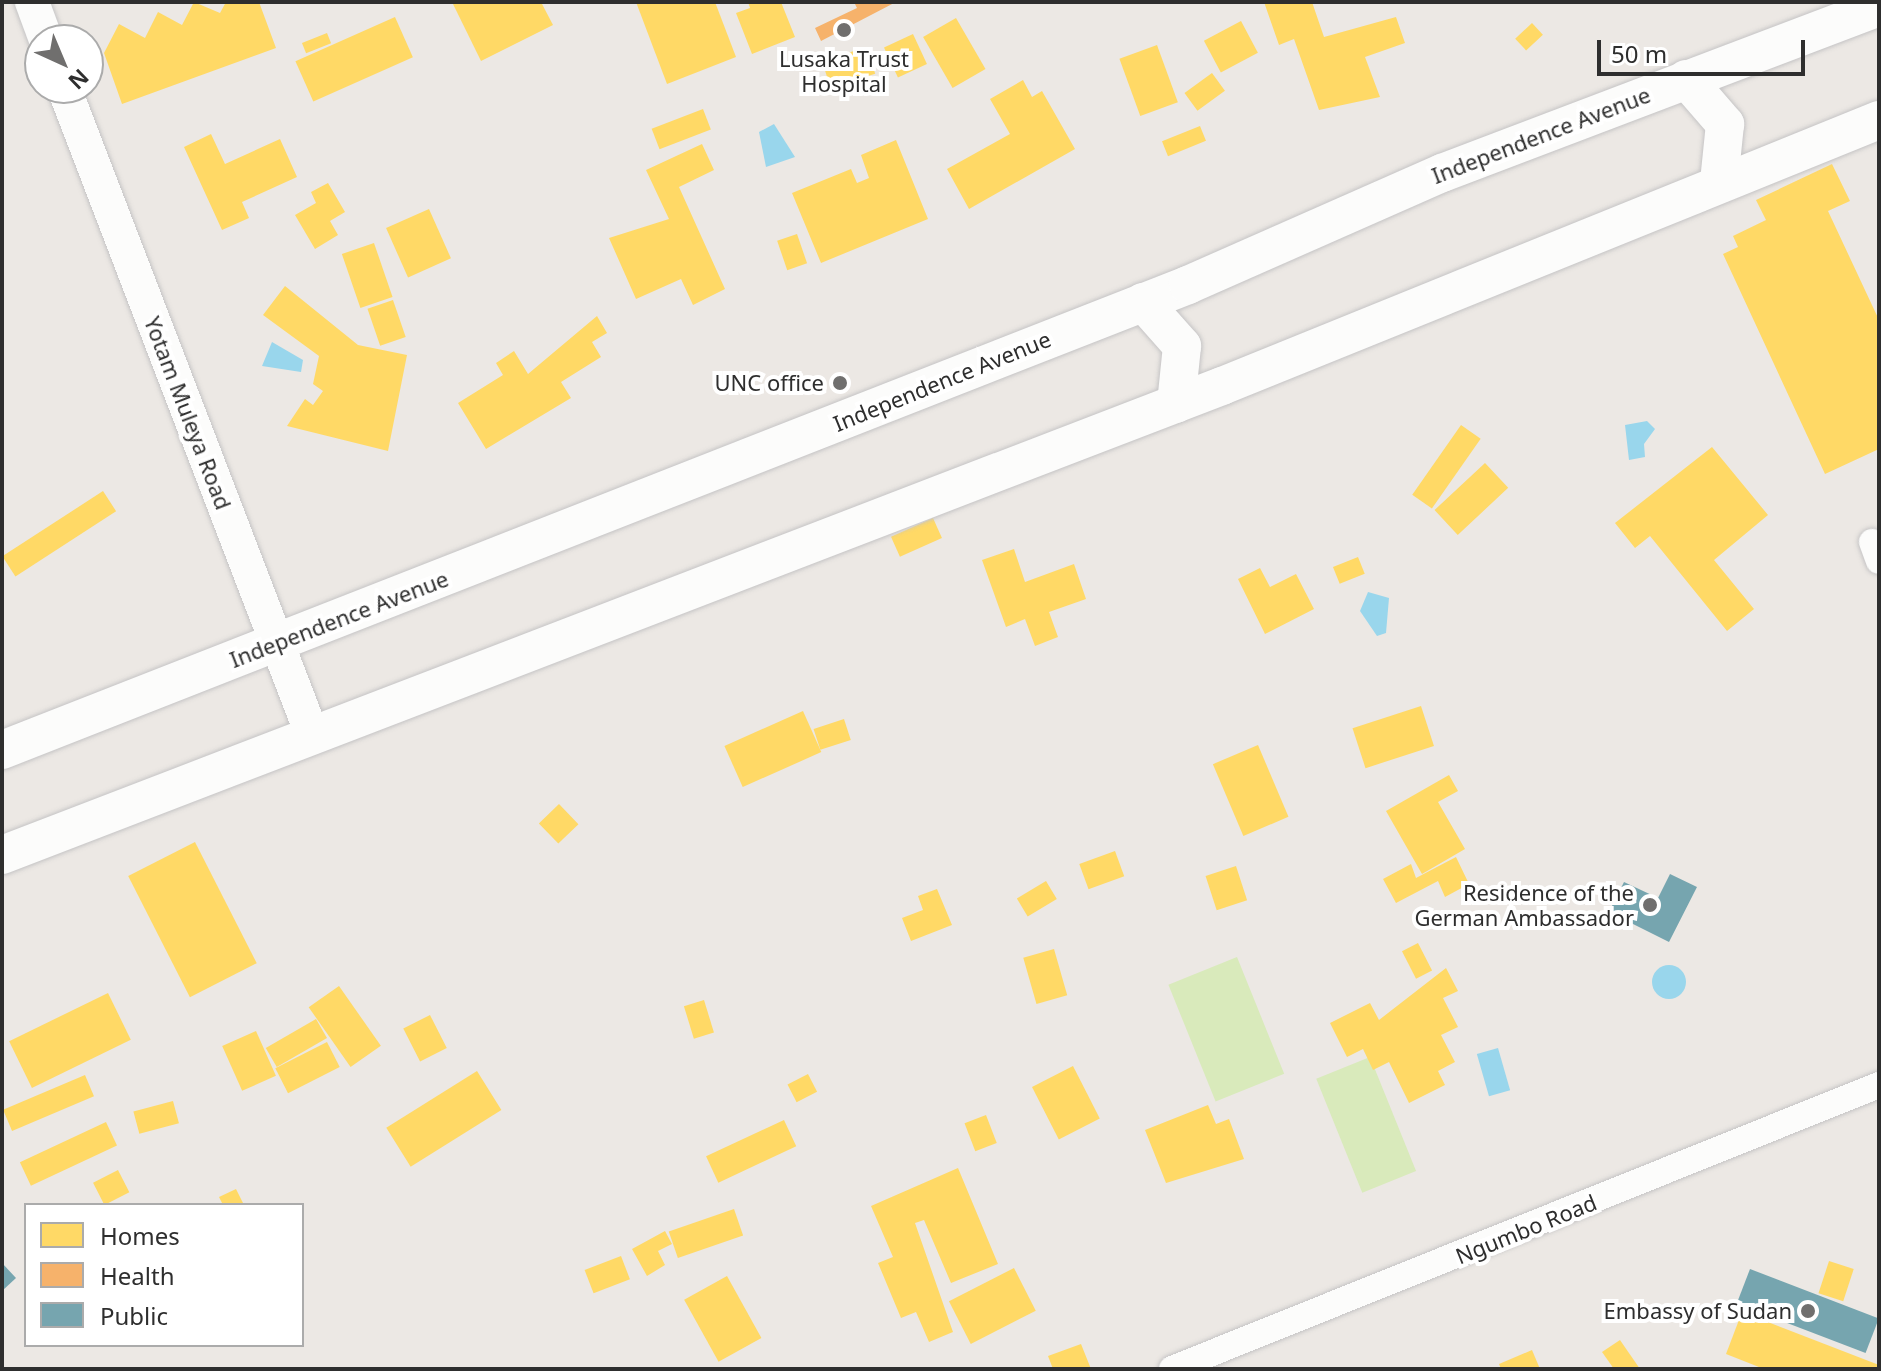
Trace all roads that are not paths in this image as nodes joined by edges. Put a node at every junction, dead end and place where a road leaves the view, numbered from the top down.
1 (32, 2) edge
2 (1879, 7) edge
3 (40, 24) edge
4 (1731, 62) junction
5 (1686, 79) junction
6 (70, 104) edge
7 (1879, 120) edge
8 (1765, 164) junction
9 (1719, 182) junction
10 (1188, 285) junction
11 (1143, 302) junction
12 (1222, 386) junction
13 (1176, 404) junction
14 (279, 644) junction
15 (313, 737) junction
16 (2, 750) edge
17 (2, 855) edge
18 (1879, 1085) edge
19 (1172, 1369) edge

1 - 3 street
2 - 4 main road, Independence Avenue
4 - 5 main road, Independence Avenue
4 - 8 main road
5 - 9 main road
5 - 10 main road, Independence Avenue
6 - 14 street, Yotam Muleya Road
7 - 8 main road
8 - 9 main road
9 - 12 main road
10 - 11 main road, Independence Avenue
10 - 12 main road
11 - 13 main road
11 - 14 main road, Independence Avenue
12 - 13 main road
13 - 15 main road
14 - 15 street, Yotam Muleya Road
14 - 16 main road, Independence Avenue
15 - 17 main road
18 - 19 street, Ngumbo Road

